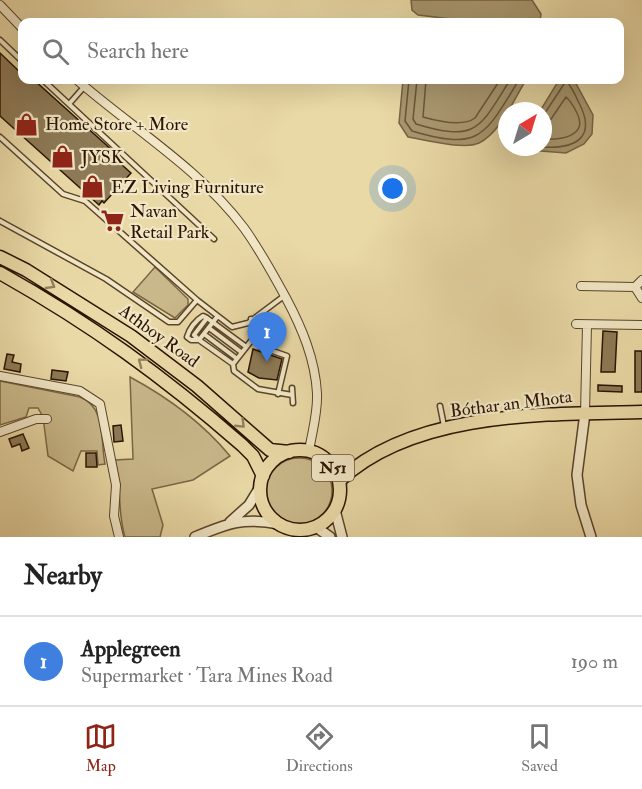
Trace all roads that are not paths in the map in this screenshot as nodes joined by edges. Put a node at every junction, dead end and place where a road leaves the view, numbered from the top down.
1 (0, 5) edge
2 (18, 24) edge
3 (0, 40) edge
4 (18, 57) edge
5 (47, 84) edge
6 (81, 84) edge
7 (84, 86) junction
8 (69, 104) junction
9 (0, 137) edge
10 (0, 220) edge
11 (214, 239) dead end
12 (0, 257) edge
13 (0, 273) edge
14 (642, 280) edge
15 (581, 286) dead end
16 (635, 288) junction
17 (285, 296) junction
18 (642, 298) edge
19 (197, 300) junction
20 (217, 317) junction
21 (251, 319) junction
22 (213, 322) junction
23 (576, 324) dead end
24 (587, 325) junction
25 (642, 326) edge
26 (209, 328) junction
27 (204, 334) junction
28 (199, 340) junction
29 (256, 341) junction
30 (246, 346) junction
31 (241, 352) junction
32 (237, 358) junction
33 (233, 364) junction
34 (0, 376) edge
35 (292, 388) dead end
36 (278, 394) junction
37 (292, 395) junction
38 (292, 404) dead end
39 (440, 406) dead end
40 (642, 412) edge
41 (585, 413) junction
42 (47, 419) dead end
43 (444, 429) junction
44 (0, 432) edge
45 (289, 452) junction
46 (309, 452) junction
47 (328, 462) junction
48 (356, 465) junction
49 (339, 481) junction
50 (262, 482) junction
51 (334, 510) junction
52 (228, 523) junction
53 (279, 524) junction
54 (316, 527) junction
55 (119, 537) edge
56 (195, 537) edge
57 (330, 537) edge
58 (342, 537) edge
59 (591, 537) edge

1 - 2 street
3 - 4 lane
5 - 8 lane
6 - 7 street
7 - 8 lane
7 - 17 street
8 - 11 lane
9 - 19 lane
10 - 19 lane
12 -> 45 main road, Athboy Road / N51
50 -> 13 main road, Athboy Road
14 - 16 street
15 - 16 street
16 - 18 street
17 - 21 lane
17 - 46 street
19 - 20 lane
20 - 21 lane
20 - 22 lane
21 - 29 lane
22 - 26 lane
22 - 28 lane
22 - 30 lane
23 - 24 street
24 - 25 street
24 - 41 street
26 - 27 lane
26 - 31 lane
27 - 28 lane
27 - 32 lane
28 - 33 lane
29 - 30 lane
29 - 36 lane
30 - 31 lane
31 - 32 lane
32 - 33 lane
33 - 36 lane
34 - 55 street
35 - 37 lane
36 - 37 lane
37 - 38 lane
39 - 43 lane
40 - 41 main road, Bóthar an Mhota / N51
41 - 43 main road, Bóthar an Mhota / N51
41 - 59 street
42 - 44 street
43 - 48 main road, Bóthar an Mhota / N51
45 - 46 main road, N51
45 - 50 main road, N51
46 - 47 main road, N51
47 - 48 main road, N51
47 - 49 main road, N51
48 - 49 main road, Bóthar an Mhota / N51
49 - 51 main road, N51
50 - 52 street
50 - 53 main road
51 - 54 main road
51 - 58 street
52 - 53 street
52 - 56 street
53 - 54 main road
54 - 57 street

